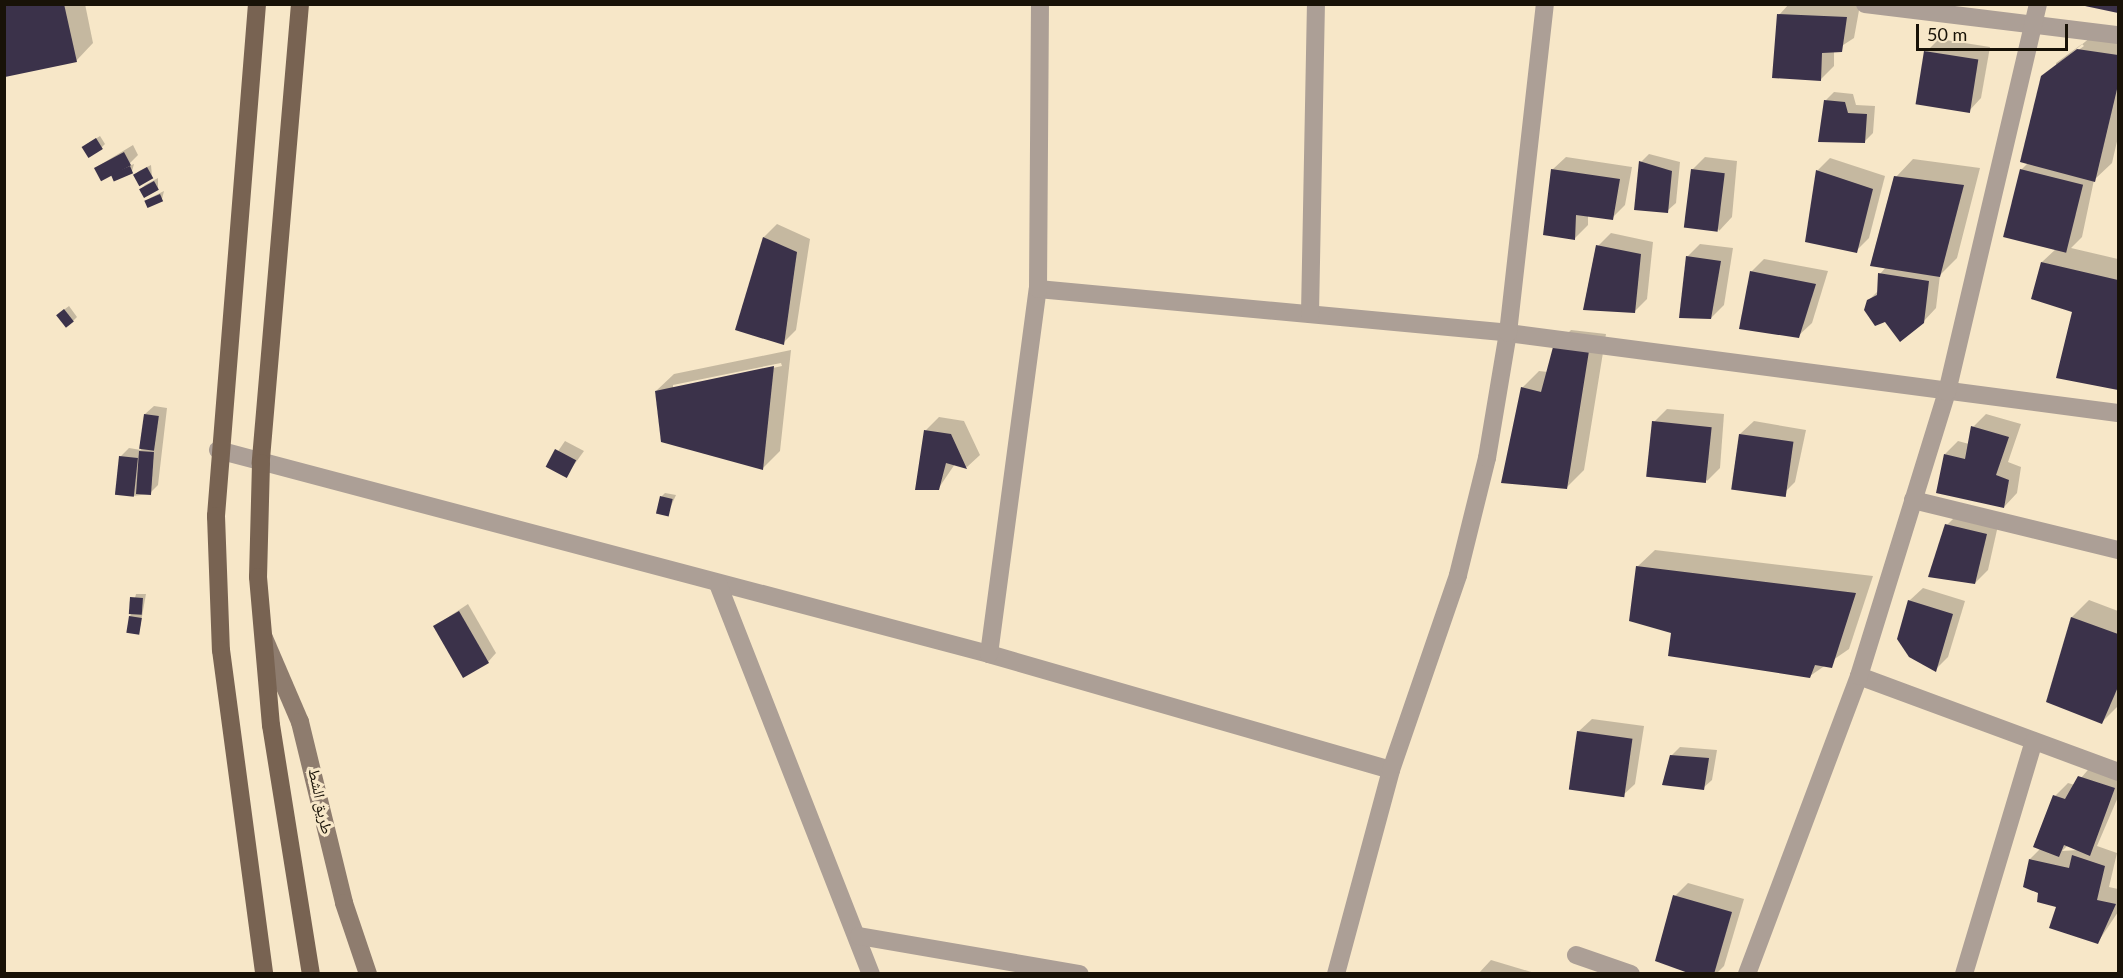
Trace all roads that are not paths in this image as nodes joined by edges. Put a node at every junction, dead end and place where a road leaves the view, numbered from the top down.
1 (256, 4) edge
2 (300, 4) edge
3 (1040, 4) edge
4 (1316, 4) edge
5 (1545, 4) edge
6 (1865, 4) edge
7 (2036, 13) edge
8 (2118, 35) edge
9 (1038, 289) junction
10 (1310, 314) junction
11 (1508, 333) junction
12 (1947, 392) junction
13 (2118, 413) edge
14 (218, 450) junction
15 (261, 463) junction
16 (1913, 500) junction
17 (2118, 550) edge
18 (718, 584) junction
19 (261, 634) junction
20 (989, 654) junction
21 (1859, 676) junction
22 (2034, 741) junction
23 (1391, 770) junction
24 (2118, 772) edge
25 (859, 936) junction
26 (1576, 955) dead end
27 (264, 974) edge
28 (311, 974) edge
29 (368, 974) edge
30 (871, 974) edge
31 (1080, 974) edge
32 (1336, 974) edge
33 (1631, 974) edge
34 (1747, 974) edge
35 (1964, 974) edge

1 - 14 main road
2 - 15 main road
3 - 9 street
4 - 10 street
5 - 11 street
6 - 7 street
7 - 8 street
7 - 12 street
9 - 10 street
9 - 20 street
10 - 11 street
11 - 12 street
11 - 23 street
12 - 13 street
12 - 16 street
14 - 15 street
14 - 27 main road
15 - 18 street
15 - 19 main road
16 - 17 street
16 - 21 street
18 - 20 street
18 - 25 street
19 - 28 main road
19 - 29 main road, طريق الشط
20 - 23 street
21 - 22 street
21 - 34 street
22 - 24 street
22 - 35 street
23 - 32 street
25 - 30 street
25 - 31 street
26 - 33 street

